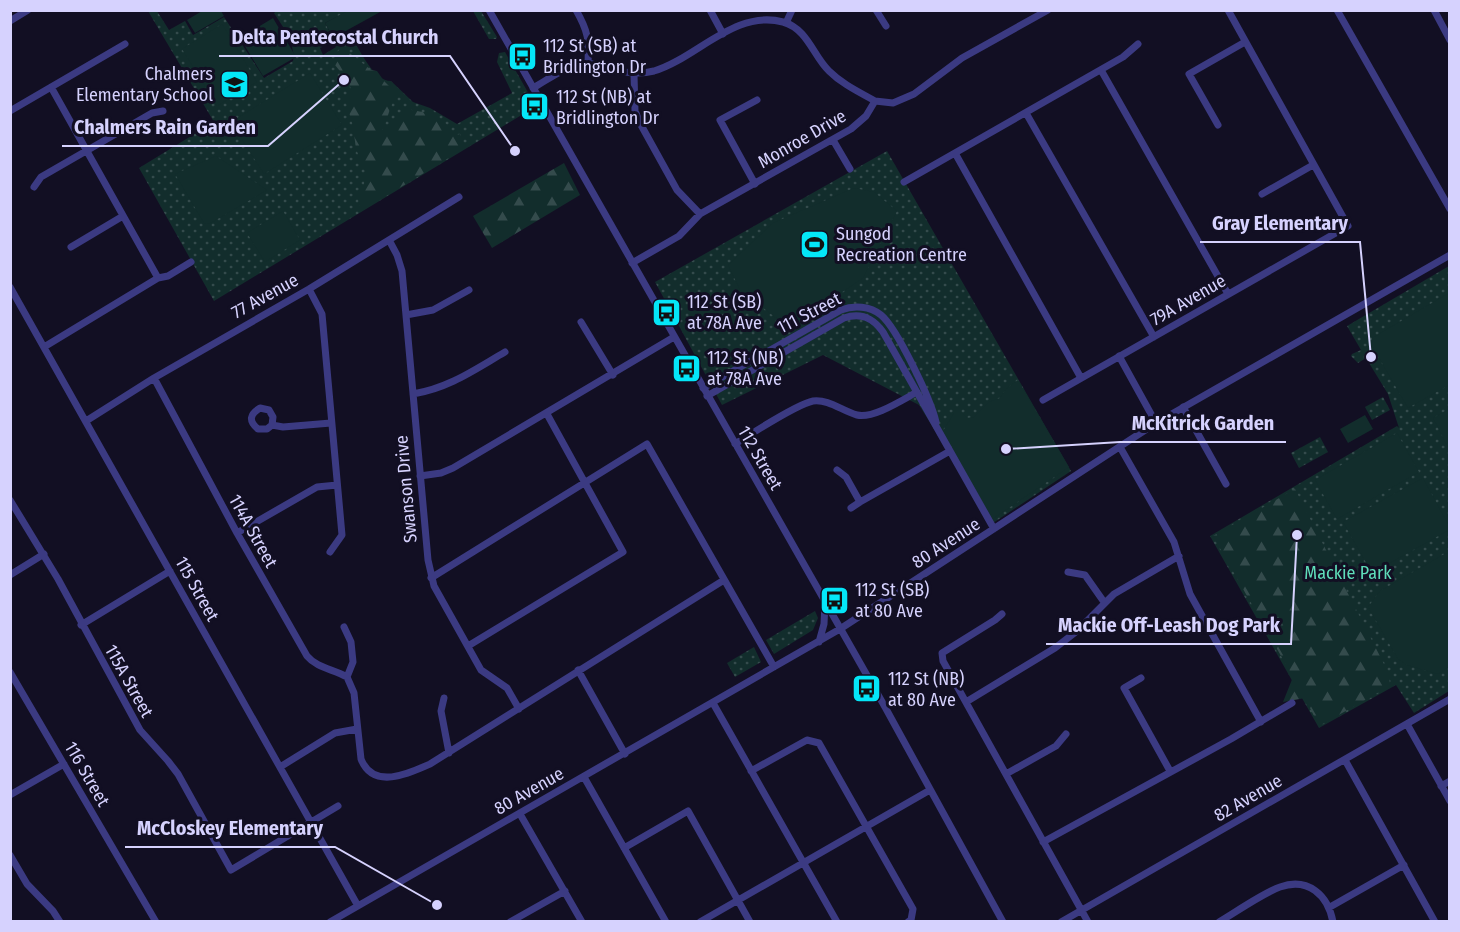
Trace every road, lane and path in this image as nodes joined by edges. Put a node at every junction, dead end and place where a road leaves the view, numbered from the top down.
1 (28, 10) edge
2 (489, 10) edge
3 (576, 10) edge
4 (710, 10) edge
5 (792, 10) edge
6 (876, 10) edge
7 (1048, 10) edge
8 (1228, 10) edge
9 (1337, 10) edge
10 (1434, 10) edge
11 (10, 21) edge
12 (786, 23) junction
13 (886, 26) dead end
14 (723, 34) junction
15 (1449, 40) edge
16 (1245, 42) junction
17 (125, 44) dead end
18 (1138, 44) dead end
19 (588, 63) junction
20 (1101, 70) junction
21 (634, 74) junction
22 (51, 87) junction
23 (533, 88) junction
24 (758, 100) dead end
25 (875, 101) junction
26 (10, 111) edge
27 (163, 111) dead end
28 (1026, 113) junction
29 (1218, 124) dead end
30 (833, 140) junction
31 (87, 151) junction
32 (955, 153) junction
33 (1313, 165) junction
34 (850, 169) dead end
35 (904, 182) dead end
36 (755, 184) junction
37 (34, 187) dead end
38 (1262, 194) dead end
39 (459, 197) dead end
40 (1449, 209) edge
41 (700, 214) junction
42 (123, 216) junction
43 (388, 240) junction
44 (71, 247) dead end
45 (1449, 255) edge
46 (191, 262) dead end
47 (632, 263) junction
48 (158, 278) junction
49 (10, 287) edge
50 (309, 289) junction
51 (469, 290) dead end
52 (1228, 294) junction
53 (406, 315) junction
54 (581, 322) dead end
55 (674, 337) junction
56 (1154, 337) junction
57 (44, 347) junction
58 (505, 352) dead end
59 (1119, 356) junction
60 (613, 375) junction
61 (154, 378) junction
62 (1081, 378) junction
63 (703, 388) junction
64 (917, 392) junction
65 (413, 394) junction
66 (707, 396) junction
67 (1043, 400) dead end
68 (1183, 407) junction
69 (547, 414) junction
70 (86, 421) junction
71 (331, 423) junction
72 (1156, 423) junction
73 (272, 424) dead end
74 (938, 430) junction
75 (735, 444) junction
76 (1120, 447) junction
77 (950, 451) junction
78 (837, 470) dead end
79 (420, 476) junction
80 (585, 483) junction
81 (1226, 484) dead end
82 (337, 485) junction
83 (10, 500) edge
84 (861, 502) junction
85 (851, 508) dead end
86 (994, 529) junction
87 (237, 533) junction
88 (330, 552) dead end
89 (44, 554) junction
90 (1179, 556) junction
91 (170, 571) junction
92 (1068, 572) dead end
93 (10, 575) edge
94 (431, 578) junction
95 (724, 580) junction
96 (1104, 602) junction
97 (825, 603) junction
98 (1002, 614) dead end
99 (81, 625) junction
100 (344, 627) dead end
101 (840, 630) junction
102 (819, 642) junction
103 (468, 646) junction
104 (774, 667) junction
105 (578, 670) junction
106 (10, 672) edge
107 (347, 677) junction
108 (1141, 678) dead end
109 (444, 698) dead end
110 (1449, 699) edge
111 (966, 702) junction
112 (713, 703) junction
113 (1292, 703) dead end
114 (519, 709) junction
115 (1261, 722) junction
116 (1407, 724) junction
117 (357, 729) junction
118 (1066, 734) dead end
119 (449, 753) junction
120 (625, 754) junction
121 (1345, 760) junction
122 (63, 764) junction
123 (280, 767) junction
124 (751, 771) junction
125 (1170, 771) junction
126 (1006, 774) junction
127 (584, 777) junction
128 (1449, 781) edge
129 (1441, 786) junction
130 (930, 790) junction
131 (10, 795) edge
132 (1449, 801) edge
133 (338, 806) dead end
134 (520, 814) junction
135 (311, 822) junction
136 (867, 826) junction
137 (1043, 842) junction
138 (624, 848) junction
139 (10, 855) edge
140 (803, 863) junction
141 (1404, 865) junction
142 (565, 891) junction
143 (738, 900) junction
144 (358, 906) junction
145 (1330, 907) junction
146 (1082, 910) junction
147 (60, 921) edge
148 (156, 921) edge
149 (330, 921) edge
150 (510, 921) edge
151 (582, 921) edge
152 (666, 921) edge
153 (700, 921) edge
154 (750, 921) edge
155 (837, 921) edge
156 (908, 921) edge
157 (1003, 921) edge
158 (1061, 921) edge
159 (1088, 921) edge
160 (1219, 921) edge
161 (1333, 921) edge
162 (1435, 921) edge

1 - 11 street
2 - 23 street, 112 Street
3 - 19 street
4 - 14 street
5 - 12 street
6 - 13 street
7 - 25 street
8 - 16 street
9 - 40 street
10 - 15 street
12 - 14 street
12 - 25 street
14 - 21 street
16 - 29 street
16 - 33 street
17 - 22 street
18 - 20 street
19 - 21 street
19 - 23 street
20 - 28 street
20 - 52 street
21 - 41 street
22 - 26 street
22 - 31 street
23 - 47 street, 112 Street
24 - 36 street
25 - 30 street, Monroe Drive
27 - 31 street
28 - 32 street
28 - 56 street
30 - 34 street
30 - 36 street, Monroe Drive
31 - 37 street
31 - 42 street
32 - 35 street
32 - 62 street
33 - 38 street
33 - 52 street, 79A Avenue
36 - 41 street, Monroe Drive
39 - 43 street, 77 Avenue
41 - 47 street, Monroe Drive
42 - 44 street
42 - 48 street
43 - 50 street, 77 Avenue
43 - 53 street, Swanson Drive
45 - 68 street, 80 Avenue
46 - 48 street
47 - 55 street, 112 Street
48 - 57 street
49 - 57 street, 115 Street
50 - 61 street, 77 Avenue
50 - 71 street
51 - 53 street
52 - 56 street, 79A Avenue
53 - 65 street, Swanson Drive
54 - 60 street
55 - 60 street
55 - 63 street, 112 Street
56 - 59 street, 79A Avenue
57 - 70 street, 115 Street
58 - 65 street
59 - 62 street, 79A Avenue
59 - 72 street
60 - 69 street
61 - 70 street, 77 Avenue
61 - 87 street, 114A Street
62 - 67 street, 79A Avenue
63 - 66 street, 112 Street
63 - 74 street, 111 Street
64 - 66 street, 111 Street
64 - 74 street, 111 Street
64 - 75 street
65 - 79 street, Swanson Drive
66 - 75 street, 112 Street
68 - 72 street, 80 Avenue
68 - 81 street
69 - 79 street
69 - 80 street
70 - 91 street, 115 Street
71 - 73 street
71 - 82 street
72 - 76 street, 80 Avenue
74 - 77 street, 111 Street
75 - 97 street, 112 Street
76 - 86 street, 80 Avenue
76 - 90 street
77 - 84 street
77 - 86 street, 111 Street
78 - 84 street
79 - 94 street, Swanson Drive
80 - 94 street
80 - 95 street
80 - 103 street
82 - 87 street
82 - 88 street
83 - 89 street, 115A Street
84 - 85 street
86 - 101 street, 80 Avenue
87 - 107 street, 114A Street
89 - 93 street
89 - 99 street, 115A Street
90 - 96 street
90 - 115 street
91 - 99 street
91 - 123 street, 115 Street
92 - 96 street
94 - 103 street, Swanson Drive
95 - 104 street
95 - 105 street
96 - 111 street
97 - 101 street, 112 Street
97 - 102 street
98 - 111 street
99 - 135 street, 115A Street
100 - 107 street
101 - 102 street, 80 Avenue
101 - 130 street, 112 Street
102 - 104 street, 80 Avenue
103 - 114 street, Swanson Drive
104 - 112 street, 80 Avenue
105 - 114 street
105 - 120 street
106 - 122 street, 116 Street
107 - 117 street
108 - 125 street
109 - 119 street
110 - 116 street, 82 Avenue
111 - 126 street
112 - 120 street, 80 Avenue
112 - 124 street
113 - 115 street
114 - 119 street
115 - 125 street
116 - 121 street, 82 Avenue
116 - 129 street
117 - 119 street
117 - 123 street
118 - 126 street
120 - 127 street, 80 Avenue
121 - 141 street
121 - 146 street, 82 Avenue
122 - 131 street
122 - 148 street, 116 Street
123 - 135 street, 115 Street
124 - 136 street
124 - 140 street
125 - 137 street
126 - 137 street
127 - 134 street, 80 Avenue
127 - 138 street
128 - 129 street
129 - 132 street
130 - 136 street
130 - 157 street, 112 Street
133 - 135 street
134 - 142 street
134 - 144 street, 80 Avenue
135 - 144 street, 115 Street
136 - 140 street
136 - 156 street
137 - 146 street
138 - 143 street
138 - 152 street
139 - 147 street
140 - 143 street
140 - 155 street
141 - 145 street
141 - 162 street
142 - 150 street
142 - 151 street
143 - 153 street
143 - 154 street
144 - 149 street, 80 Avenue
145 - 160 street
145 - 161 street
146 - 158 street, 82 Avenue
146 - 159 street

